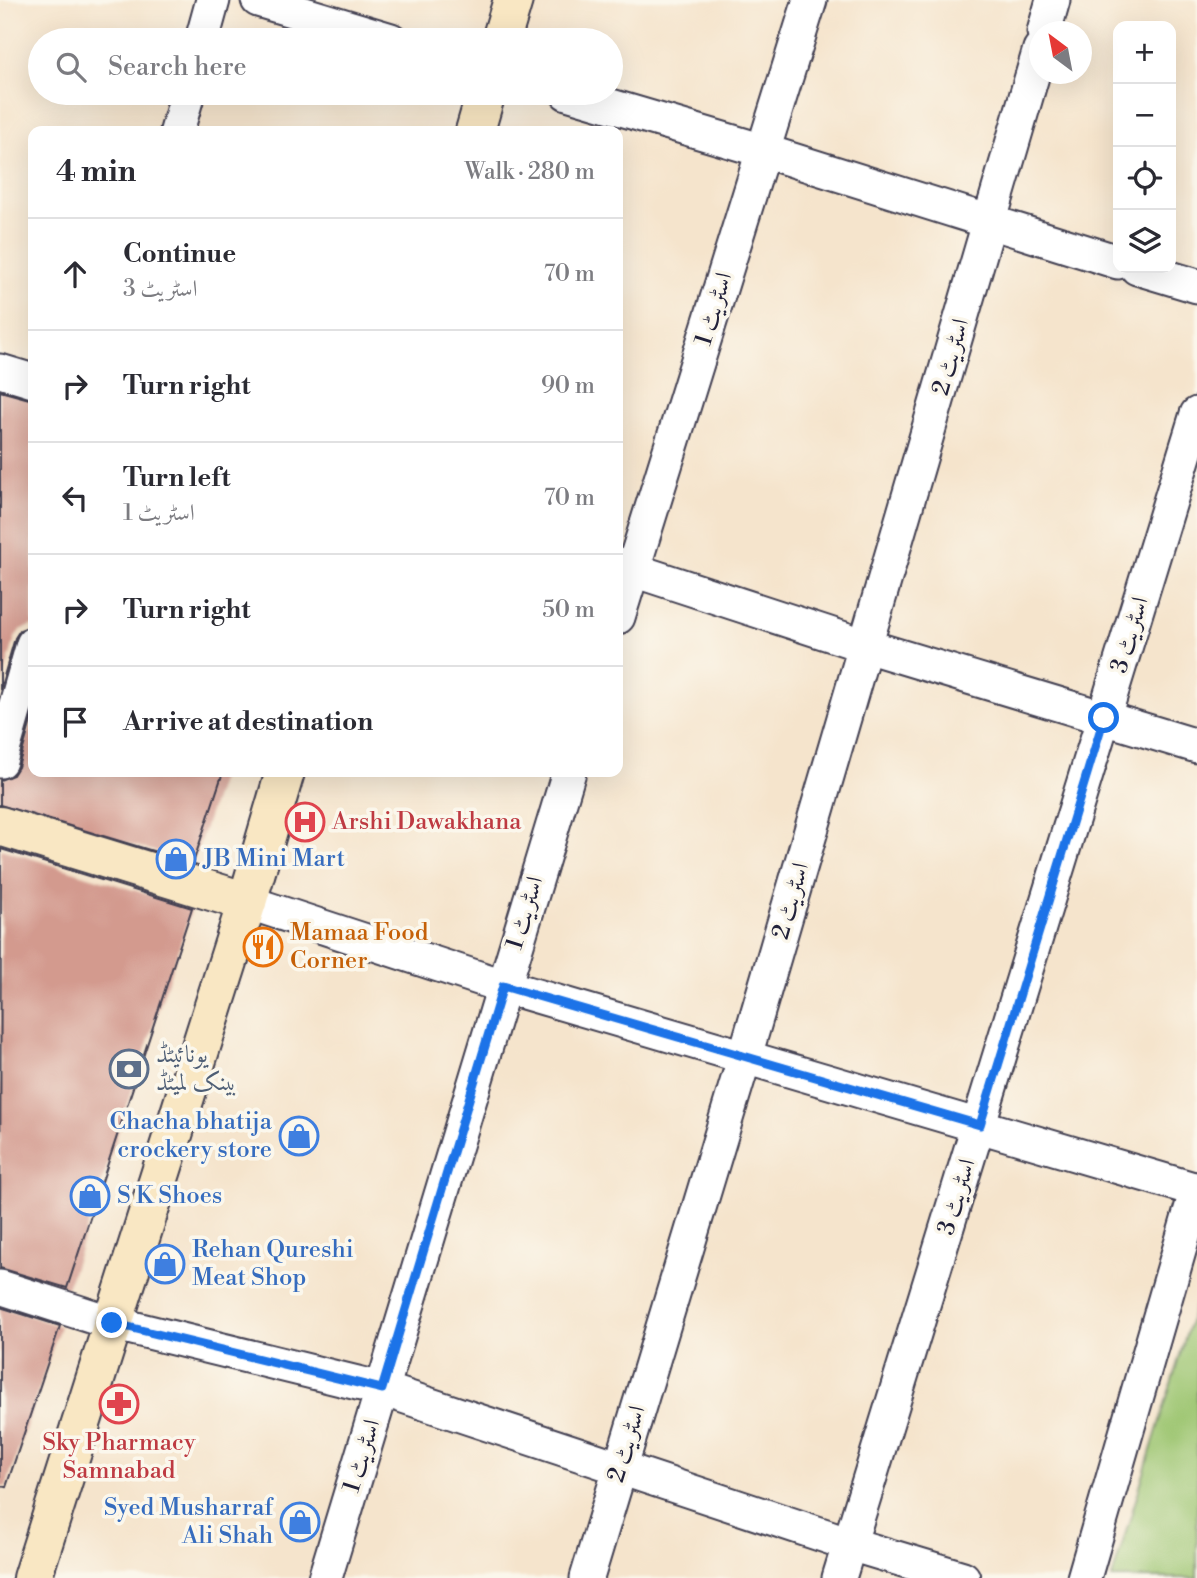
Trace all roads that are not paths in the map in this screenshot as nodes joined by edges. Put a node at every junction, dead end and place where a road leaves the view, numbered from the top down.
1 (214, 0) edge
2 (258, 0) edge
3 (513, 0) edge
4 (810, 0) edge
5 (1053, 0) edge
6 (1047, 21) edge
7 (206, 28) edge
8 (351, 28) edge
9 (505, 28) edge
10 (1030, 84) edge
11 (185, 105) edge
12 (483, 105) edge
13 (608, 105) edge
14 (178, 126) edge
15 (476, 126) edge
16 (764, 151) junction
17 (990, 223) junction
18 (1113, 260) edge
19 (1154, 273) edge
20 (1197, 286) edge
21 (0, 371) edge
22 (28, 379) edge
23 (1197, 414) edge
24 (625, 568) edge
25 (866, 646) junction
26 (28, 662) edge
27 (1104, 718) junction
28 (1197, 746) edge
29 (0, 761) edge
30 (284, 777) edge
31 (567, 777) edge
32 (0, 825) edge
33 (247, 902) junction
34 (503, 986) junction
35 (745, 1056) junction
36 (980, 1125) junction
37 (1197, 1189) edge
38 (0, 1287) edge
39 (112, 1323) junction
40 (382, 1389) junction
41 (621, 1467) junction
42 (850, 1544) junction
43 (32, 1578) edge
44 (325, 1578) edge
45 (587, 1578) edge
46 (839, 1578) edge
47 (963, 1578) edge
48 (1084, 1578) edge

1 - 7 street
2 - 8 street
3 - 9 street
4 - 16 street, اسٹریٹ 1
5 - 6 street
10 - 17 street, اسٹریٹ 2
11 - 14 street
12 - 15 street
13 - 16 street
16 - 17 street
16 - 24 street, اسٹریٹ 1
17 - 18 street
17 - 25 street, اسٹریٹ 2
19 - 20 street
21 - 22 street
23 - 27 street, اسٹریٹ 3
24 - 25 street
25 - 27 street
25 - 35 street, اسٹریٹ 2
26 - 29 street
27 - 28 street
27 - 36 street, اسٹریٹ 3
30 - 33 street
31 - 34 street, اسٹریٹ 1
32 - 33 street
33 - 34 street
33 - 39 street
34 - 35 street
34 - 40 street, اسٹریٹ 1
35 - 36 street
35 - 41 street, اسٹریٹ 2
36 - 37 street
36 - 42 street, اسٹریٹ 3
37 - 48 street
38 - 39 street
39 - 40 street
39 - 43 street
40 - 41 street
40 - 44 street, اسٹریٹ 1
41 - 42 street
41 - 45 street, اسٹریٹ 2
42 - 46 street, اسٹریٹ 3
42 - 47 street

